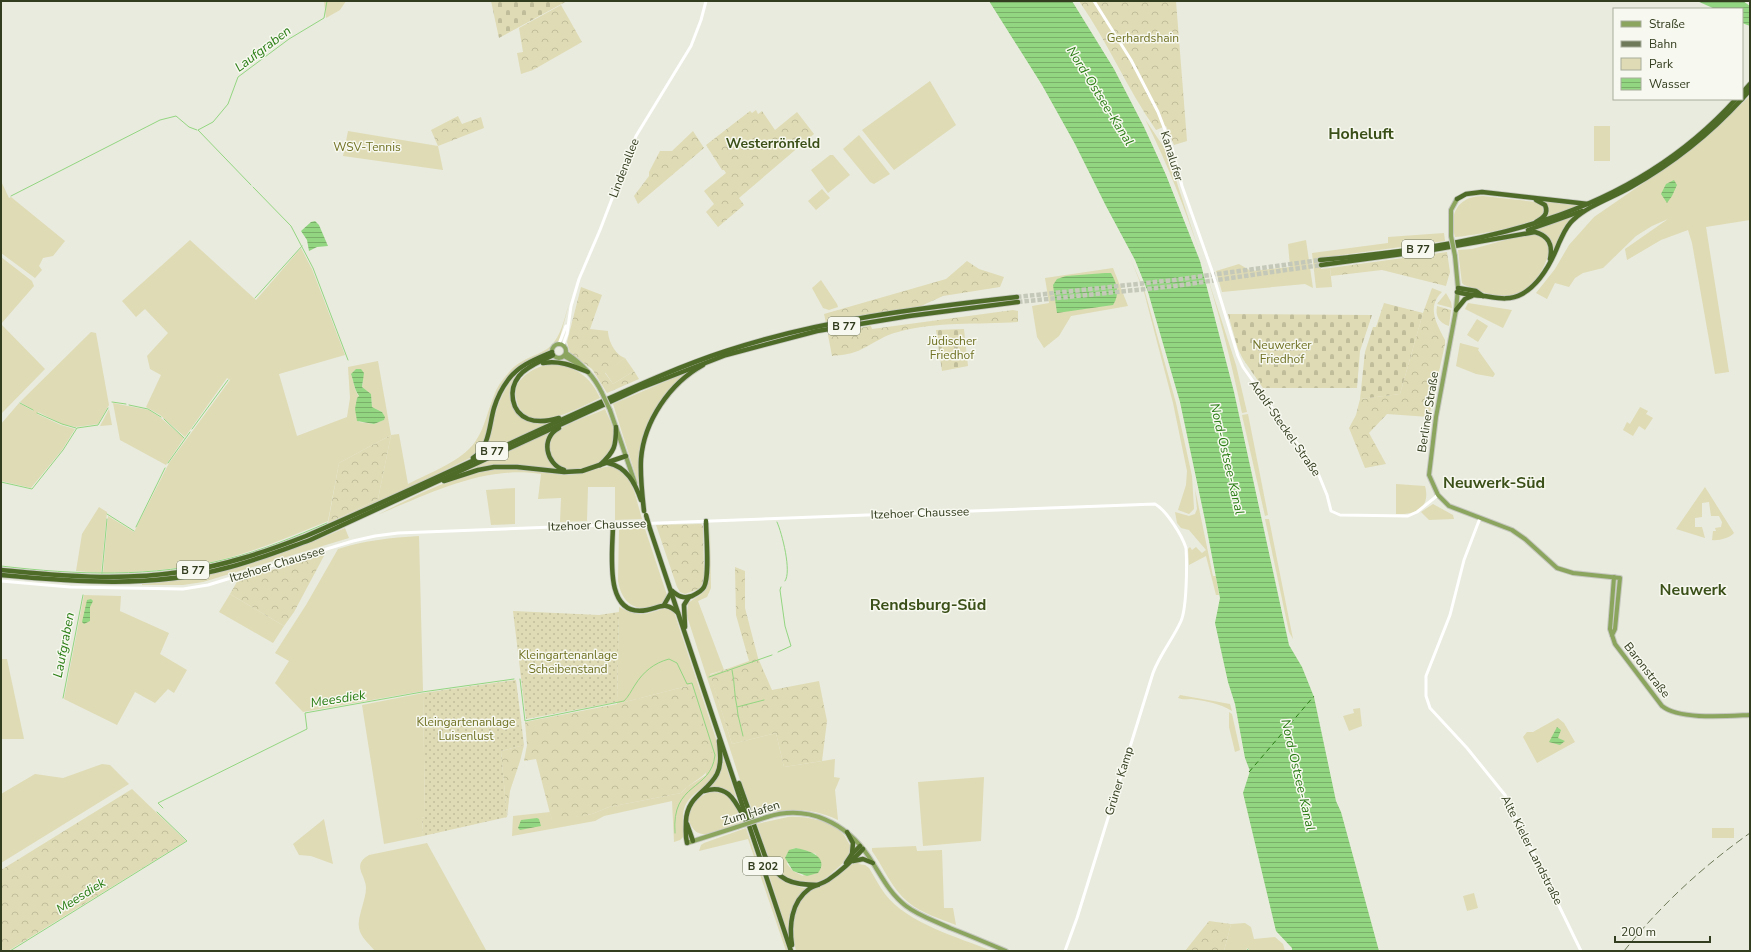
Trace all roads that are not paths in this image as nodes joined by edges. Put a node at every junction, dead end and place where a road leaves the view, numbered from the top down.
1 (706, 1) edge
2 (1094, 1) edge
3 (1750, 84) edge
4 (1750, 90) edge
5 (1743, 92) edge
6 (1743, 98) edge
7 (1735, 100) edge
8 (1741, 100) edge
9 (1528, 198) junction
10 (1457, 199) joint
11 (1589, 204) junction
12 (1596, 205) junction
13 (1533, 225) junction
14 (1517, 234) junction
15 (1549, 263) junction
16 (1458, 290) junction
17 (1474, 296) junction
18 (1483, 296) junction
19 (1456, 310) junction
20 (1227, 321) joint
21 (561, 344) junction
22 (553, 353) junction
23 (565, 354) junction
24 (726, 355) junction
25 (537, 364) junction
26 (588, 372) junction
27 (582, 410) junction
28 (575, 418) junction
29 (616, 427) junction
30 (626, 456) junction
31 (608, 463) junction
32 (600, 465) junction
33 (453, 470) junction
34 (570, 472) junction
35 (429, 485) junction
36 (636, 487) junction
37 (1438, 495) junction
38 (645, 513) junction
39 (1480, 518) junction
40 (706, 521) junction
41 (614, 524) junction
42 (1, 570) edge
43 (1, 575) edge
44 (1614, 577) junction
45 (1, 581) edge
46 (672, 591) junction
47 (689, 597) junction
48 (664, 605) junction
49 (679, 614) junction
50 (1183, 616) joint
51 (685, 631) junction
52 (1612, 635) junction
53 (1750, 715) edge
54 (718, 731) junction
55 (732, 773) junction
56 (702, 792) junction
57 (686, 823) junction
58 (751, 830) junction
59 (847, 832) junction
60 (693, 841) junction
61 (687, 843) joint
62 (862, 847) junction
63 (852, 854) junction
64 (849, 862) junction
65 (873, 863) junction
66 (844, 867) junction
67 (818, 885) junction
68 (792, 951) edge
69 (1006, 951) edge
70 (1065, 951) edge
71 (1581, 951) edge

1 - 21 street, Lindenallee
2 - 20 street, Kanalufer
3 - 5 highway
4 - 6 highway, B 77
7 - 11 highway, B 77
8 - 12 highway, B 77
9 - 10 highway
9 - 11 highway
9 - 13 highway
10 - 16 main road, Berliner Straße, bridge
11 - 13 highway, B 77
12 - 14 highway, B 77
12 - 15 highway
13 - 14 highway, B 77
14 - 15 highway
15 - 18 highway
16 - 17 highway
16 - 18 highway
16 - 19 main road, Berliner Straße
17 - 18 highway
17 - 19 highway
19 - 37 main road, Berliner Straße
20 - 37 street, Adolf-Steckel-Straße
21 - 22 main road
21 - 23 main road
22 - 23 main road, B 202
22 - 25 highway
22 - 33 highway
23 - 26 main road, B 202
24 - 27 highway, B 77
24 - 28 highway, B 77
24 - 38 highway
25 - 26 highway
25 - 27 highway
26 - 29 main road, B 202, bridge
27 - 33 highway, B 77
28 - 34 highway
28 - 35 highway, B 77
29 - 30 main road, B 202
29 - 32 highway
30 - 31 highway
30 - 36 main road, B 202
31 - 32 highway
31 - 36 highway
32 - 34 highway
33 - 42 highway, B 77
34 - 35 highway
35 - 43 highway, B 77
36 - 38 highway, B 202
37 - 39 main road, Berliner Straße
38 - 46 highway, B 202, bridge
39 - 44 main road, Berliner Straße
39 - 71 street, Alte Kieler Landstraße
40 - 41 street, Itzehoer Chaussee
40 - 47 highway
40 - 50 street, Itzehoer Chaussee
41 - 45 street, Itzehoer Chaussee
41 - 48 highway
44 - 52 main road
44 - 52 main road, Berliner Straße
46 - 47 highway
46 - 48 highway
46 - 49 highway, B 202
47 - 51 highway
48 - 49 highway
49 - 51 highway, B 202
50 - 70 street, Grüner Kamp
51 - 54 highway, B 202
52 - 53 main road, Baronstraße
54 - 55 highway, B 202
54 - 56 highway
55 - 58 highway, B 202
55 - 67 highway
56 - 57 highway
56 - 58 highway
57 - 60 highway
57 - 61 highway
58 - 68 highway, B 202
59 - 60 main road, Zum Hafen, bridge
59 - 62 main road, Zum Hafen
59 - 63 highway
60 - 61 main road, Zum Hafen
62 - 63 highway
62 - 64 highway
62 - 65 main road, Zum Hafen
63 - 66 highway
64 - 65 highway
64 - 66 highway
65 - 69 main road, Zum Hafen
66 - 67 highway
67 - 68 highway

